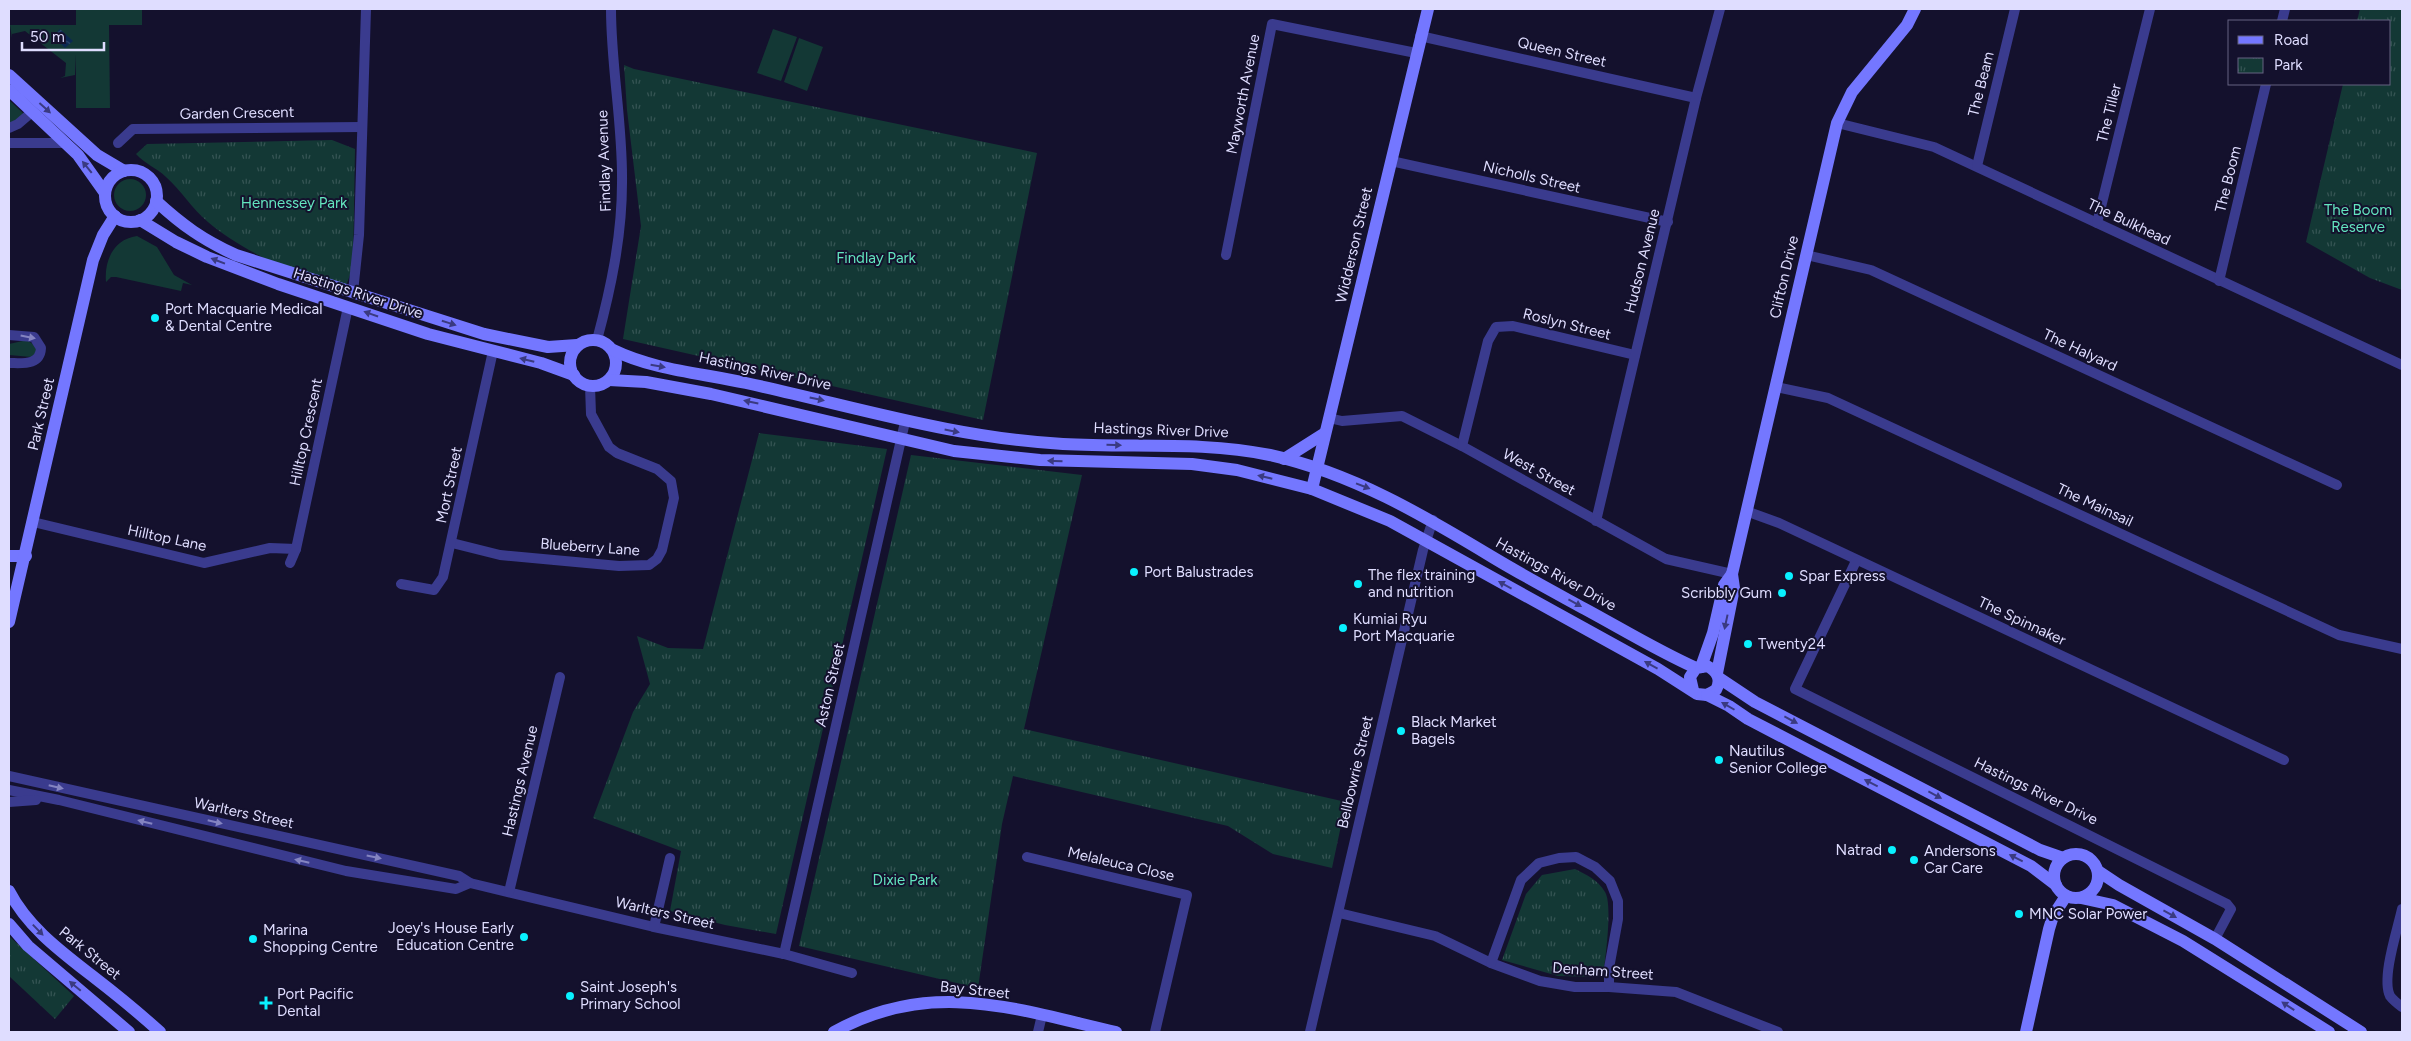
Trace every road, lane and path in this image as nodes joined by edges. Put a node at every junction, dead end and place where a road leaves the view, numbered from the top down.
1 (366, 9) edge
2 (611, 9) edge
3 (1428, 9) edge
4 (1720, 9) edge
5 (1915, 9) edge
6 (2015, 9) edge
7 (2150, 9) edge
8 (1420, 36) junction
9 (1416, 53) junction
10 (9, 75) edge
11 (2266, 85) edge
12 (9, 90) edge
13 (1696, 98) junction
14 (32, 112) junction
15 (1837, 123) junction
16 (361, 127) junction
17 (9, 128) edge
18 (118, 142) dead end
19 (9, 143) edge
20 (66, 143) junction
21 (1391, 161) junction
22 (1976, 166) junction
23 (124, 171) junction
24 (105, 193) junction
25 (156, 201) junction
26 (115, 216) junction
27 (140, 220) junction
28 (1668, 222) junction
29 (2097, 224) junction
30 (1806, 254) junction
31 (1226, 255) dead end
32 (2218, 281) junction
33 (352, 292) junction
34 (348, 306) junction
35 (9, 335) edge
36 (597, 340) junction
37 (578, 345) junction
38 (613, 350) junction
39 (493, 351) junction
40 (1635, 356) junction
41 (9, 363) edge
42 (2402, 365) edge
43 (574, 375) junction
44 (608, 380) junction
45 (590, 386) junction
46 (1776, 387) junction
47 (1329, 418) junction
48 (904, 422) junction
49 (1326, 433) junction
50 (900, 440) junction
51 (1462, 446) junction
52 (1284, 459) junction
53 (1317, 468) junction
54 (2337, 485) dead end
55 (1312, 489) junction
56 (1746, 511) junction
57 (1433, 520) junction
58 (1596, 521) junction
59 (33, 522) junction
60 (1425, 541) junction
61 (452, 543) junction
62 (296, 549) junction
63 (9, 556) edge
64 (26, 556) junction
65 (1856, 561) junction
66 (290, 563) dead end
67 (1732, 574) junction
68 (401, 584) dead end
69 (9, 622) edge
70 (2402, 649) edge
71 (1699, 667) junction
72 (1718, 675) junction
73 (560, 677) dead end
74 (1693, 690) junction
75 (1707, 695) junction
76 (2284, 760) dead end
77 (9, 776) edge
78 (9, 790) edge
79 (59, 800) junction
80 (9, 802) edge
81 (1027, 857) dead end
82 (670, 858) dead end
83 (2063, 858) junction
84 (2098, 870) junction
85 (470, 883) junction
86 (2056, 885) junction
87 (9, 891) edge
88 (509, 892) junction
89 (2066, 896) junction
90 (2081, 898) junction
91 (2402, 909) edge
92 (1339, 913) junction
93 (9, 924) edge
94 (654, 926) junction
95 (2215, 939) junction
96 (784, 954) junction
97 (1490, 963) junction
98 (852, 973) dead end
99 (1609, 987) junction
100 (2402, 1006) edge
101 (1042, 1015) junction
102 (129, 1032) edge
103 (160, 1032) edge
104 (834, 1032) edge
105 (1038, 1032) edge
106 (1116, 1032) edge
107 (1155, 1032) edge
108 (1310, 1032) edge
109 (1778, 1032) edge
110 (2026, 1032) edge
111 (2329, 1032) edge
112 (2361, 1032) edge

1 - 16 street
2 - 36 street, Findlay Avenue
3 - 8 main road, Widderson Street
4 - 13 street, Hudson Avenue
5 - 15 main road, Clifton Drive
6 - 22 street, The Beam
7 - 29 street, The Tiller
8 - 9 main road, Widderson Street
8 - 13 street, Queen Street
9 - 21 main road, Widderson Street
9 - 31 street, Mayworth Avenue
10 -> 23 main road
11 - 32 street, The Boom
12 - 14 main road
13 - 28 street, Hudson Avenue
14 - 17 street
14 - 20 main road
15 - 22 street, The Bulkhead
15 - 30 main road, Clifton Drive
16 - 18 street, Garden Crescent
16 - 33 street
19 - 20 street
24 -> 20 main road
21 - 28 street, Nicholls Street
21 - 47 main road, Widderson Street
22 - 29 street, The Bulkhead
23 - 24 main road
23 - 25 main road
24 - 26 main road
25 - 27 main road
25 - 33 main road, Hastings River Drive
26 - 27 main road
26 - 59 main road, Park Street
34 -> 27 main road, Hastings River Drive
28 - 40 street, Hudson Avenue
29 - 32 street, The Bulkhead
30 - 46 main road, Clifton Drive
30 - 54 street, The Halyard
32 - 42 street, The Bulkhead
33 -> 37 main road, Hastings River Drive
39 -> 34 main road, Hastings River Drive
34 - 62 street, Hilltop Crescent
35 -> 41 street
36 - 37 main road
36 - 38 main road
37 - 43 main road
38 - 44 main road
38 -> 48 main road, Hastings River Drive
43 -> 39 main road, Hastings River Drive
39 - 61 street, Mort Street
40 - 51 street, Roslyn Street
40 - 58 street, Hudson Avenue
43 - 45 main road
44 - 45 main road
50 -> 44 main road
45 - 61 street, Blueberry Lane
46 - 56 main road, Clifton Drive
46 - 70 street, The Mainsail
47 - 49 main road, Widderson Street
47 - 51 street, West Street
48 - 50 street, Aston Street
48 -> 52 main road, Hastings River Drive
49 - 52 main road
49 - 53 main road, Widderson Street
55 -> 50 main road
50 - 96 street, Aston Street
51 - 58 street, West Street
52 - 53 main road, Hastings River Drive
53 - 55 main road, Widderson Street
53 -> 57 main road, Hastings River Drive
55 - 60 main road
56 - 65 street, The Spinnaker
56 - 67 main road, Clifton Drive
57 - 60 street, Bellbowrie Street
57 -> 71 main road, Hastings River Drive
58 - 67 street, West Street
59 - 62 street, Hilltop Lane
59 - 64 main road, Park Street
74 -> 60 main road
60 - 92 street, Bellbowrie Street
61 - 68 street, Mort Street
62 - 66 street, Hilltop Crescent
63 - 64 main road
64 - 69 main road, Park Street
65 - 76 street, The Spinnaker
65 - 95 street, Hastings River Drive
67 - 71 main road, Clifton Drive
67 -> 72 main road, Clifton Drive
71 - 72 main road
71 - 74 main road
72 - 75 main road
72 -> 83 main road
73 - 88 street, Hastings Avenue
74 - 75 main road
86 -> 75 main road
77 -> 85 street, Warlters Street
78 - 79 street, Warlters Street
79 - 80 street, Warlters Street
85 -> 79 street, Warlters Street
81 - 107 street, Melaleuca Close
82 - 94 street
83 - 84 main road
83 - 86 main road
84 - 90 main road
84 -> 95 main road
85 - 88 street, Warlters Street
86 - 89 main road
87 -> 103 main road, Park Street
88 - 94 street, Warlters Street
89 - 90 main road
89 - 110 main road
111 -> 90 main road
91 - 100 street
92 - 97 street, Denham Street
92 - 108 street, Bellbowrie Street
102 -> 93 main road
94 - 96 street, Warlters Street
95 - 112 main road
96 - 98 street, Warlters Street
97 - 99 street, Denham Street
97 - 99 street
99 - 109 street, Denham Street
101 - 104 main road, Bay Street
101 - 105 street
101 - 106 main road, Bay Street

